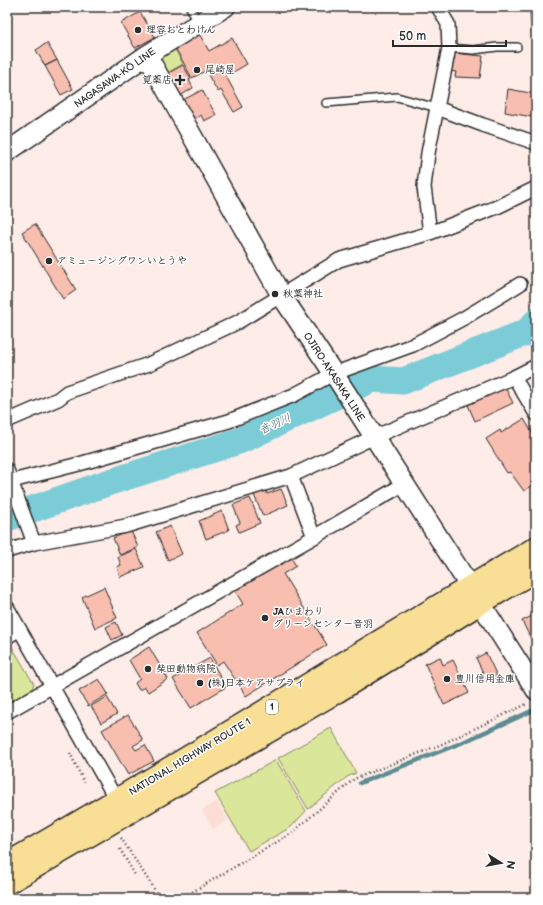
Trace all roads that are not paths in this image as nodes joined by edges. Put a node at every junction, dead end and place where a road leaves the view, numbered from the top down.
1 (225, 7) edge
2 (438, 7) edge
3 (194, 15) edge
4 (517, 47) dead end
5 (449, 48) junction
6 (146, 55) junction
7 (326, 103) dead end
8 (437, 108) junction
9 (536, 143) edge
10 (7, 152) edge
11 (536, 188) edge
12 (430, 233) junction
13 (520, 284) dead end
14 (281, 295) junction
15 (536, 366) edge
16 (334, 376) junction
17 (514, 377) junction
18 (536, 414) edge
19 (7, 421) edge
20 (374, 437) junction
21 (292, 476) junction
22 (11, 479) edge
23 (404, 484) junction
24 (314, 537) junction
25 (33, 540) junction
26 (536, 548) edge
27 (7, 551) edge
28 (536, 570) edge
29 (475, 595) junction
30 (7, 607) edge
31 (19, 629) junction
32 (7, 637) edge
33 (52, 686) junction
34 (533, 696) edge
35 (7, 712) edge
36 (117, 801) junction
37 (7, 864) edge
38 (7, 883) edge

1 - 3 main road, NAGASAWA-KŌ LINE
2 - 5 street
3 - 6 main road, NAGASAWA-KŌ LINE
4 - 5 lane
5 - 8 street
6 - 10 main road, NAGASAWA-KŌ LINE
6 - 14 main road, OJIRO-AKASAKA LINE
7 - 8 lane
8 - 9 street
8 - 12 street
11 - 12 street
12 - 14 street
13 - 16 street
14 - 16 main road, OJIRO-AKASAKA LINE
14 - 19 street
15 - 17 street
16 - 20 main road, OJIRO-AKASAKA LINE
16 - 22 street
17 - 18 street
17 - 20 street
20 - 21 street
20 - 23 main road, OJIRO-AKASAKA LINE
21 - 24 street
21 - 25 street
22 - 25 street
23 - 24 street
23 - 29 main road, OJIRO-AKASAKA LINE
24 - 33 street
25 - 27 street
26 - 29 highway, NATIONAL HIGHWAY ROUTE 1 / 1
28 - 29 highway, NATIONAL HIGHWAY ROUTE 1 / 1
29 - 34 main road, OJIRO-AKASAKA LINE
29 - 36 highway, NATIONAL HIGHWAY ROUTE 1 / 1
29 - 38 highway, NATIONAL HIGHWAY ROUTE 1 / 1
30 - 31 street
31 - 32 street
31 - 33 street
33 - 35 street
33 - 36 street
36 - 37 highway, NATIONAL HIGHWAY ROUTE 1 / 1

